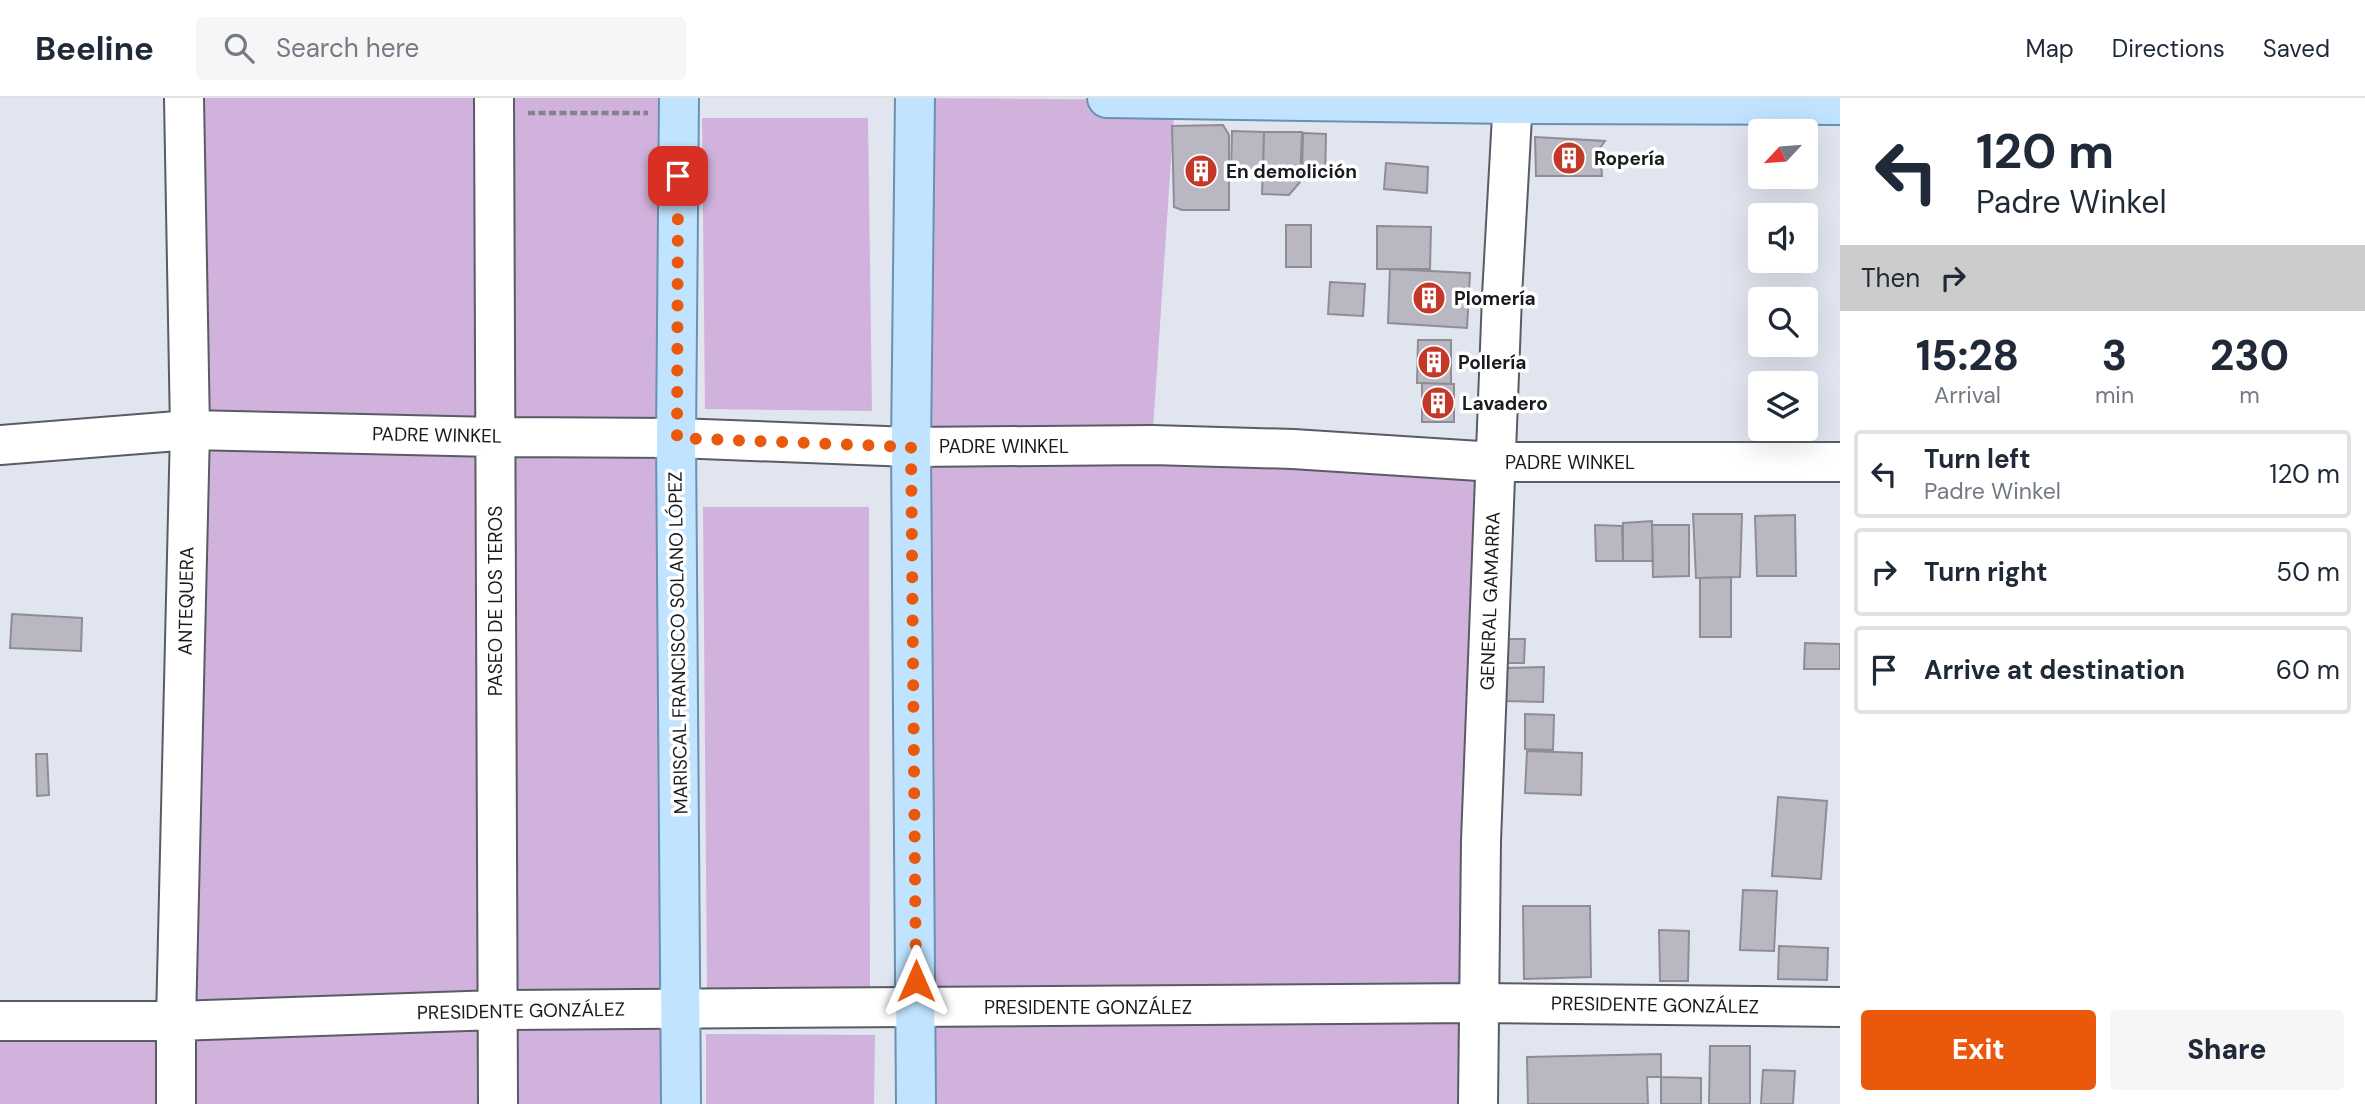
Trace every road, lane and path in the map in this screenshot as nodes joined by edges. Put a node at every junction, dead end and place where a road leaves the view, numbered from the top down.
1 (184, 98) edge
2 (915, 98) edge
3 (1107, 98) edge
4 (1513, 101) edge
5 (1840, 105) edge
6 (494, 106) edge
7 (668, 106) edge
8 (190, 430) junction
9 (494, 437) junction
10 (677, 438) junction
11 (0, 445) edge
12 (911, 447) junction
13 (1495, 462) junction
14 (1840, 462) edge
15 (1479, 1003) junction
16 (1840, 1007) edge
17 (916, 1008) junction
18 (497, 1010) junction
19 (682, 1010) junction
20 (0, 1021) edge
21 (176, 1021) junction
22 (176, 1104) edge
23 (498, 1104) edge
24 (681, 1104) edge
25 (916, 1104) edge
26 (1478, 1104) edge

1 - 8 street, ANTEQUERA
2 - 12 main road
3 - 4 main road
4 - 5 main road
4 - 13 street, GENERAL GAMARRA
6 - 7 path
6 - 9 street, PASEO DE LOS TEROS
7 - 10 main road, MARISCAL FRANCISCO SOLANO LÓPEZ
8 - 9 street, PADRE WINKEL
8 - 11 street, PADRE WINKEL
8 - 21 street, ANTEQUERA
9 - 10 street, PADRE WINKEL
9 - 18 street, PASEO DE LOS TEROS
10 - 12 street, PADRE WINKEL
10 - 19 main road, MARISCAL FRANCISCO SOLANO LÓPEZ
12 - 13 street, PADRE WINKEL
12 - 17 main road
13 - 14 street, PADRE WINKEL
13 - 15 street, GENERAL GAMARRA
15 - 16 street, PRESIDENTE GONZÁLEZ
15 - 17 street, PRESIDENTE GONZÁLEZ
15 - 26 street, GENERAL GAMARRA
17 - 19 street, PRESIDENTE GONZÁLEZ
17 - 25 main road
18 - 19 street, PRESIDENTE GONZÁLEZ
18 - 21 street, PRESIDENTE GONZÁLEZ
18 - 23 street, PASEO DE LOS TEROS
19 - 24 main road, MARISCAL FRANCISCO SOLANO LÓPEZ
20 - 21 street, PRESIDENTE GONZÁLEZ
21 - 22 street, ANTEQUERA

